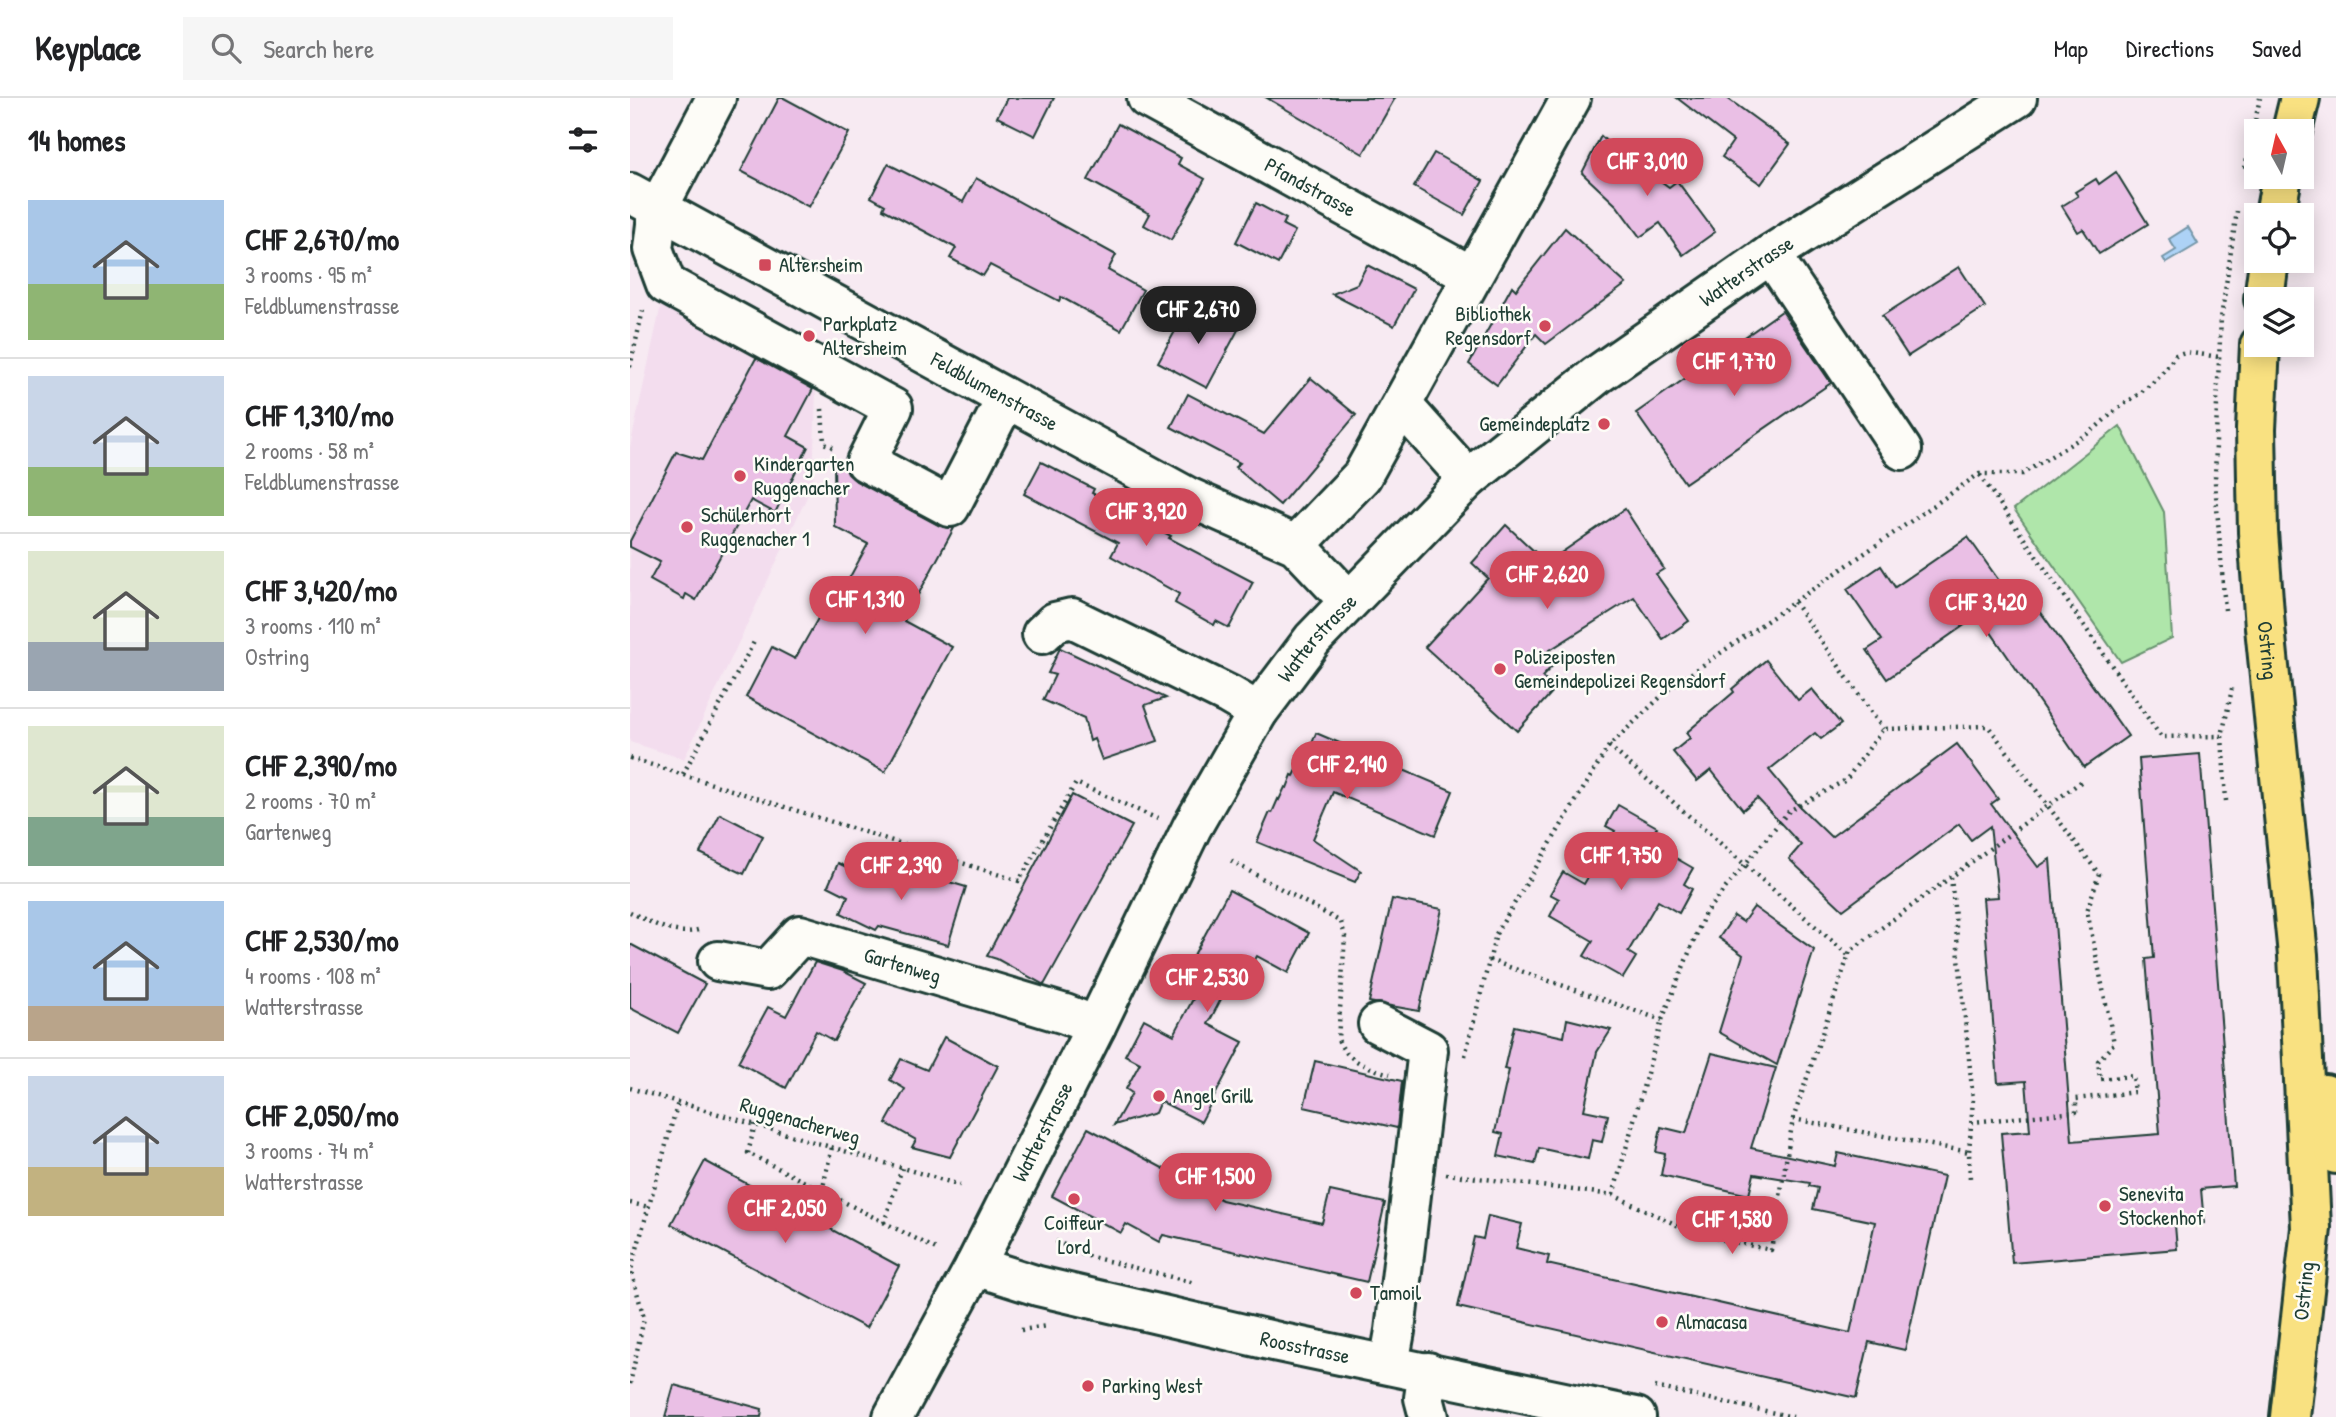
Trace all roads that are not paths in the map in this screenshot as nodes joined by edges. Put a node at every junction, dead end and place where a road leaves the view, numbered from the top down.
1 (716, 98) edge
2 (1147, 98) edge
3 (1571, 98) edge
4 (2017, 98) edge
5 (2300, 98) edge
6 (2295, 119) edge
7 (644, 201) edge
8 (1771, 254) junction
9 (1472, 276) junction
10 (2260, 357) edge
11 (1006, 399) junction
12 (1402, 405) junction
13 (1902, 450) dead end
14 (1468, 479) junction
15 (1296, 545) junction
16 (1348, 600) junction
17 (1042, 634) dead end
18 (1258, 712) junction
19 (2298, 955) junction
20 (718, 961) dead end
21 (1378, 1024) dead end
22 (1096, 1026) junction
23 (2336, 1154) edge
24 (975, 1266) junction
25 (1389, 1364) junction
26 (1428, 1372) junction
27 (893, 1417) edge
28 (1429, 1417) edge
29 (1636, 1417) edge
30 (2290, 1417) edge

1 - 7 street
2 - 9 street, Pfandstrasse
3 - 9 street
4 - 8 street, Watterstrasse
5 - 6 main road
7 - 11 street, Feldblumenstrasse
7 - 11 street
8 - 13 street
8 - 14 street, Watterstrasse
9 - 12 street
10 - 19 main road, Ostring
11 - 15 street, Feldblumenstrasse
12 - 14 street
12 - 15 street
14 - 16 street, Watterstrasse
15 - 16 street, Feldblumenstrasse
16 - 18 street, Watterstrasse
17 - 18 street
18 - 22 street, Watterstrasse
19 - 23 main road, Ostring
19 - 30 main road, Ostring
20 - 22 street, Gartenweg
21 - 25 street
22 - 24 street, Watterstrasse
24 - 25 street, Roosstrasse
24 - 27 street, Watterstrasse
25 - 26 street, Roosstrasse
26 - 28 street
26 - 29 street, Roosstrasse

